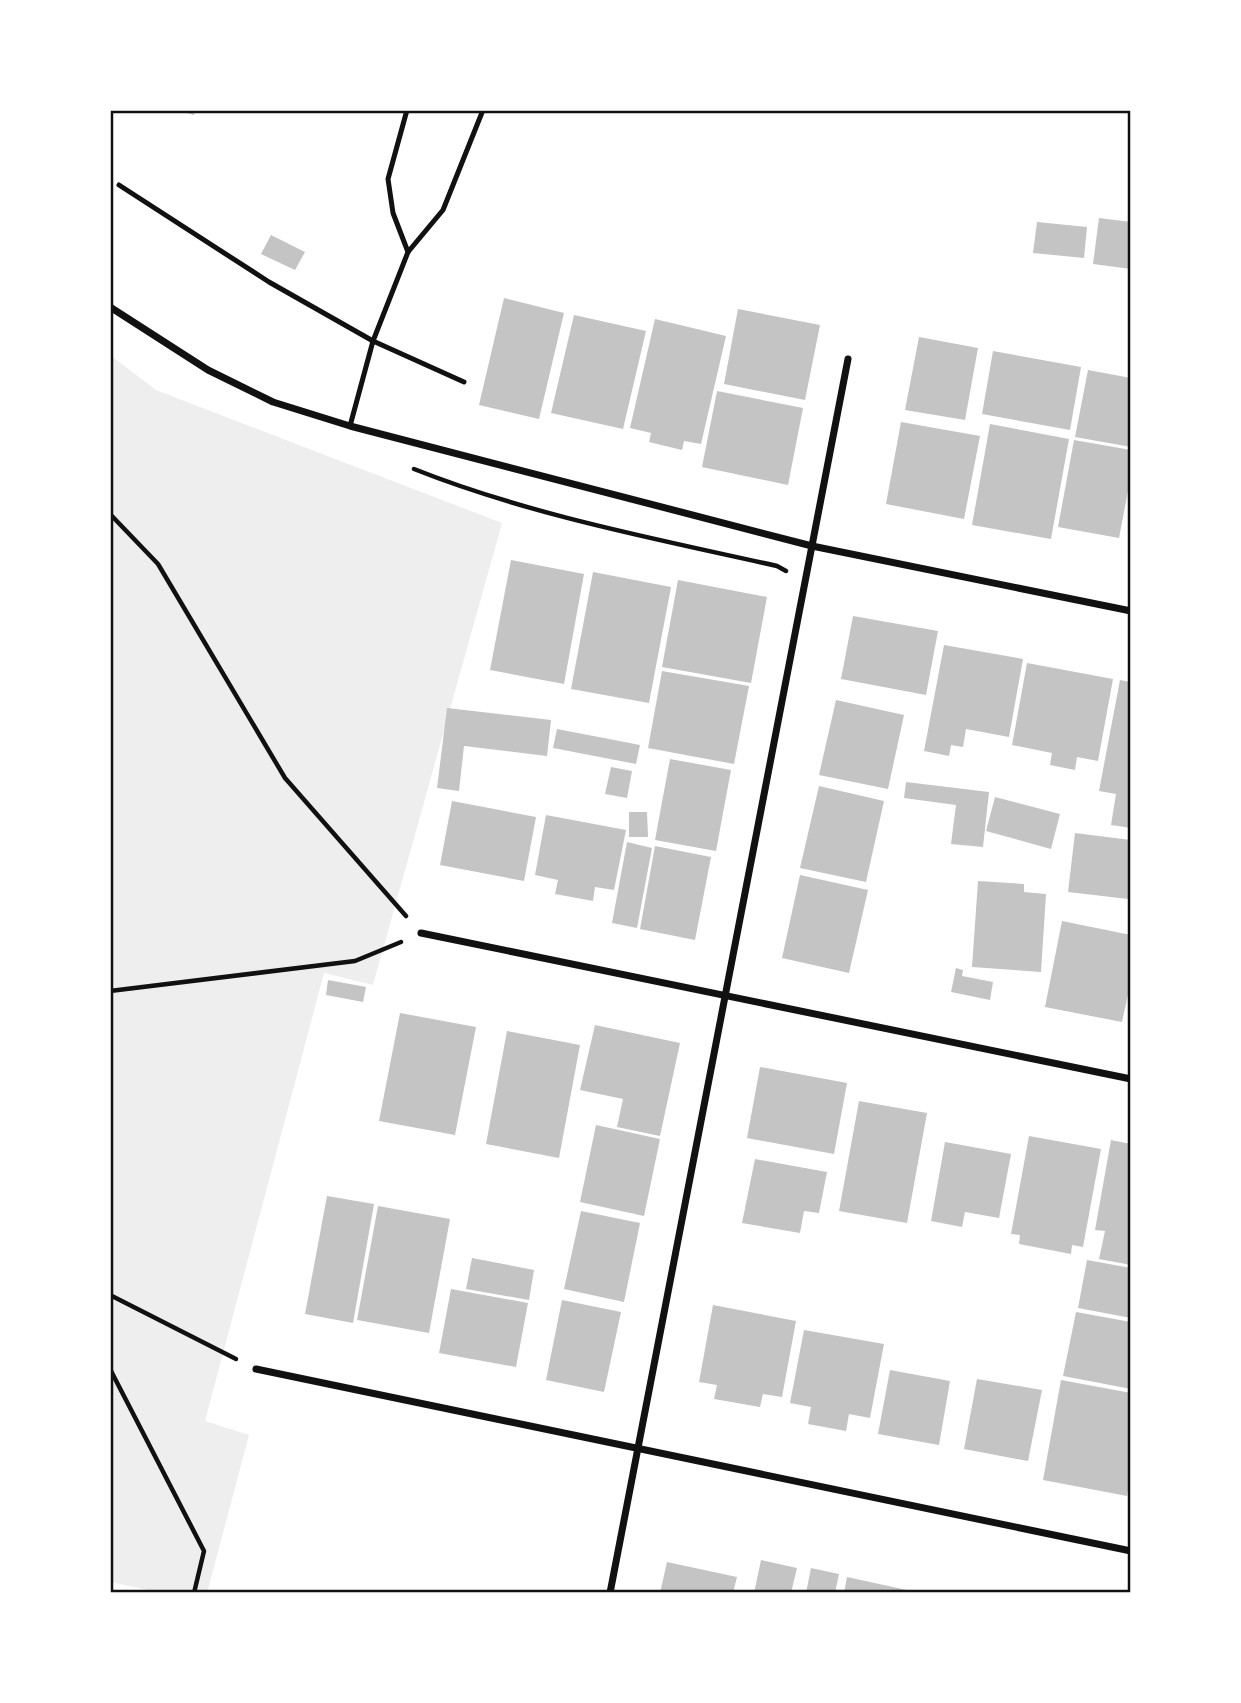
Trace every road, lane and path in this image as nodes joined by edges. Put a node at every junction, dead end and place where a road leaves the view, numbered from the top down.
1 (407, 110) edge
2 (483, 110) edge
3 (119, 185) dead end
4 (408, 252) junction
5 (110, 307) edge
6 (373, 341) junction
7 (848, 359) dead end
8 (464, 382) dead end
9 (350, 426) junction
10 (110, 514) edge
11 (812, 546) junction
12 (1131, 611) edge
13 (421, 933) junction
14 (110, 991) edge
15 (725, 996) junction
16 (1131, 1079) edge
17 (110, 1295) edge
18 (110, 1369) edge
19 (256, 1369) joint
20 (638, 1449) junction
21 (1131, 1551) edge
22 (194, 1593) edge
23 (610, 1593) edge

1 - 4 lane
2 - 4 lane
3 - 6 lane
4 - 6 lane
5 - 9 street
6 - 8 lane
6 - 9 lane
7 - 11 street
9 - 11 street
10 - 13 path
11 - 12 street
11 - 15 street
13 - 14 path
13 - 15 street
15 - 16 street
15 - 20 street
17 - 19 path
18 - 22 path
19 - 20 street
20 - 21 street
20 - 23 street

